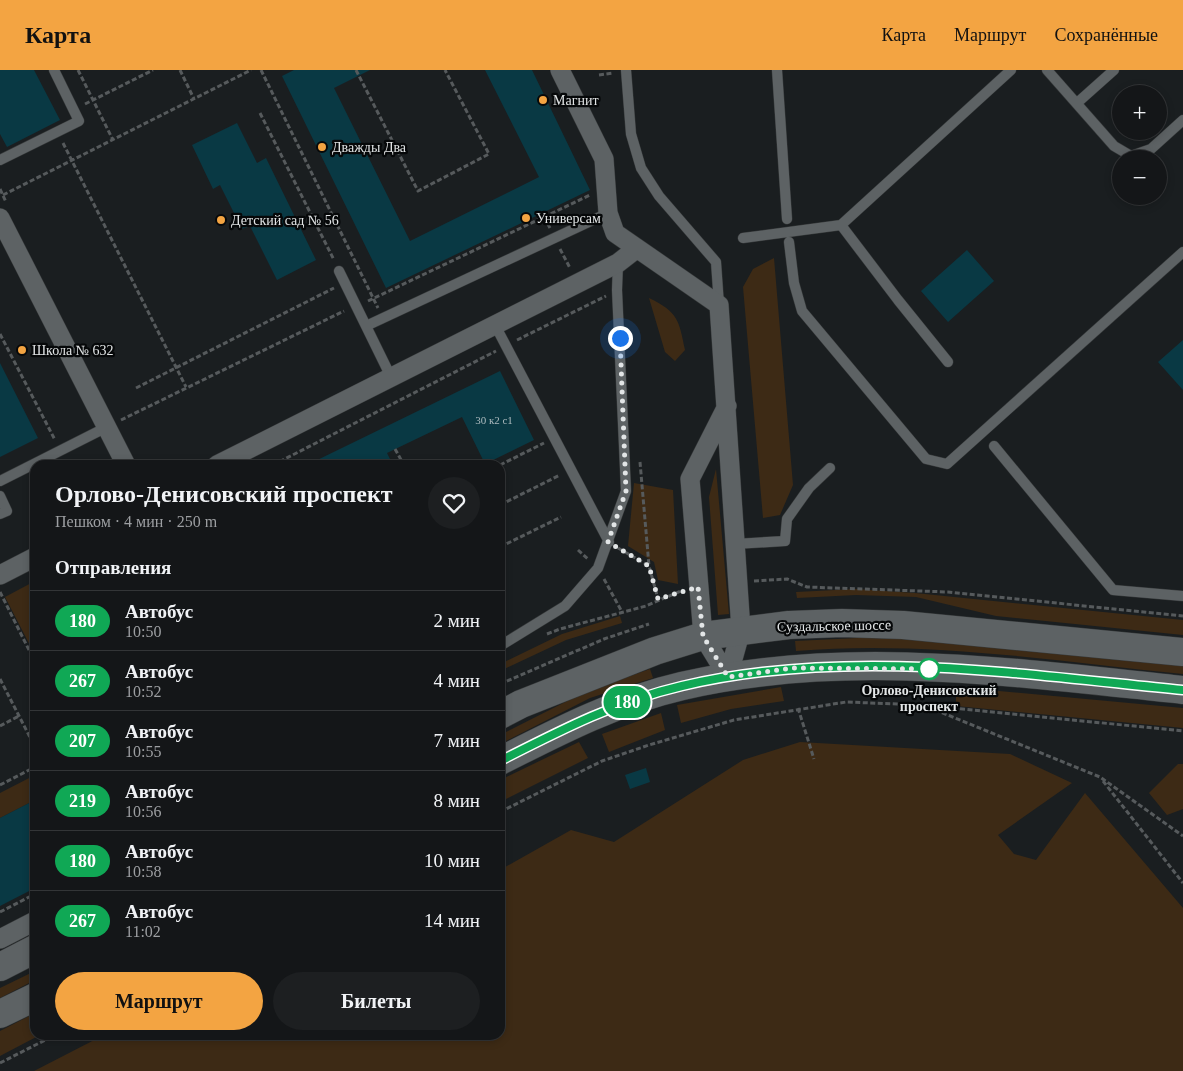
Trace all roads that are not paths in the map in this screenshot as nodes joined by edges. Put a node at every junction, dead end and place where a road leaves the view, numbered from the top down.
1 (54, 70) edge
2 (560, 70) edge
3 (626, 70) edge
4 (777, 70) edge
5 (1011, 70) edge
6 (1047, 70) edge
7 (1114, 70) edge
8 (1077, 103) junction
9 (1183, 120) edge
10 (0, 160) edge
11 (608, 213) junction
12 (0, 218) edge
13 (787, 219) dead end
14 (841, 225) junction
15 (743, 238) dead end
16 (789, 242) dead end
17 (636, 249) junction
18 (1183, 252) edge
19 (618, 263) junction
20 (339, 272) road end
21 (719, 305) junction
22 (495, 325) junction
23 (366, 326) junction
24 (948, 362) dead end
25 (391, 377) junction
26 (727, 405) junction
27 (111, 424) junction
28 (994, 446) dead end
29 (41, 460) edge
30 (124, 460) edge
31 (227, 460) edge
32 (30, 466) edge
33 (830, 468) dead end
34 (0, 481) edge
35 (0, 496) edge
36 (0, 514) edge
37 (608, 542) junction
38 (735, 544) junction
39 (30, 560) edge
40 (0, 575) edge
41 (1183, 596) edge
42 (741, 630) junction
43 (703, 636) junction
44 (505, 643) edge
45 (1183, 652) edge
46 (728, 677) junction
47 (1183, 690) edge
48 (505, 713) edge
49 (505, 758) edge
50 (30, 924) edge
51 (0, 939) edge
52 (30, 952) edge
53 (0, 967) edge
54 (30, 999) edge
55 (0, 1014) edge

1 - 10 lane
2 - 11 street
3 - 21 lane
4 - 13 lane
5 - 14 lane
6 - 8 lane
7 - 8 lane
8 - 9 lane
11 - 17 street
11 - 23 lane
12 - 27 street
14 - 15 lane
14 - 24 lane
16 - 18 lane
17 - 19 street
17 - 21 street
19 - 22 street
19 - 37 lane
20 - 23 lane
21 - 26 street
22 - 25 street
22 - 37 lane
23 - 25 lane
25 - 31 street
26 - 38 street
26 - 43 street
27 - 29 lane
27 - 30 street
28 - 41 lane
32 - 34 lane
33 - 38 lane
35 - 36 lane
37 - 44 lane
38 - 42 street
39 - 40 street
42 - 43 main road, Суздальское шоссе
42 - 45 main road, Суздальское шоссе
42 - 46 street
43 - 46 street
43 - 48 main road, Суздальское шоссе
46 - 47 main road
46 - 49 main road
50 - 51 street
52 - 53 main road
54 - 55 main road

